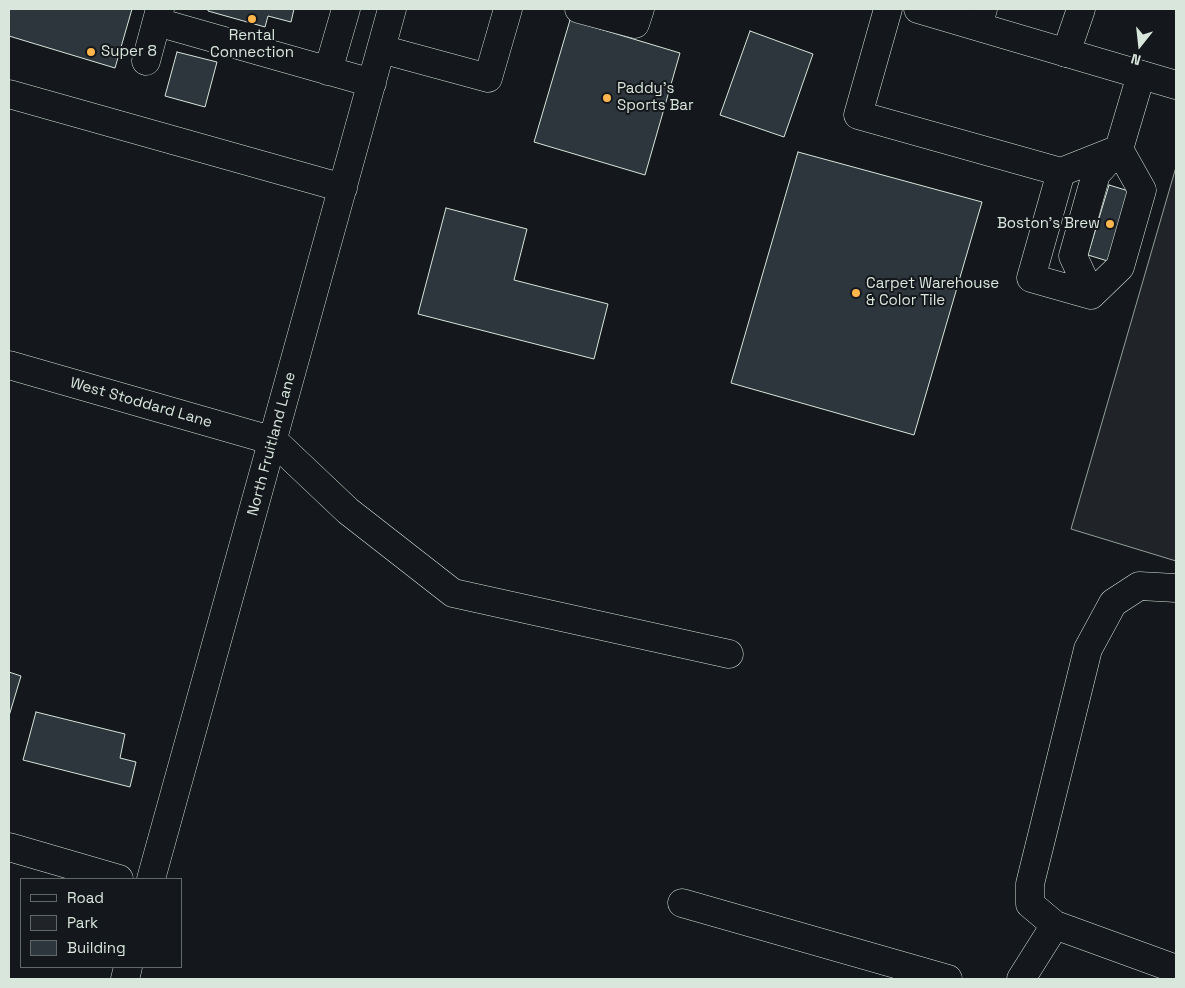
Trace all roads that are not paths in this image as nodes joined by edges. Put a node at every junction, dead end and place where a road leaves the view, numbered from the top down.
1 (346, 9) edge
2 (392, 9) edge
3 (508, 9) edge
4 (579, 9) edge
5 (640, 9) edge
6 (888, 9) edge
7 (918, 9) edge
8 (1081, 9) edge
9 (158, 15) edge
10 (981, 18) edge
11 (381, 49) junction
12 (1066, 53) junction
13 (146, 61) dead end
14 (328, 71) junction
15 (1141, 75) junction
16 (372, 83) junction
17 (1176, 85) edge
18 (9, 94) edge
19 (1119, 149) junction
20 (1061, 172) junction
21 (343, 188) junction
22 (1091, 296) junction
23 (9, 364) edge
24 (274, 440) junction
25 (1176, 588) edge
26 (729, 654) dead end
27 (9, 847) edge
28 (116, 878) edge
29 (152, 878) edge
30 (682, 903) dead end
31 (1055, 925) junction
32 (1176, 969) edge
33 (948, 979) edge
34 (1021, 979) edge

1 - 14 street
2 - 11 street, North Fruitland Lane
3 - 11 street
4 - 5 street
6 - 20 street
7 - 10 street
8 - 12 street
9 - 13 street
9 - 14 street
10 - 12 street
11 - 16 street, North Fruitland Lane
12 - 15 street
14 - 16 street
15 - 17 street
15 - 19 street
16 - 21 street, North Fruitland Lane
18 - 21 street
19 - 20 street
19 - 22 street
19 - 22 street
20 - 22 street
21 - 24 street, North Fruitland Lane
23 - 24 street, West Stoddard Lane
24 - 26 street
24 - 29 street, North Fruitland Lane
25 - 31 street
27 - 28 street
30 - 33 street
31 - 32 street
31 - 34 street

